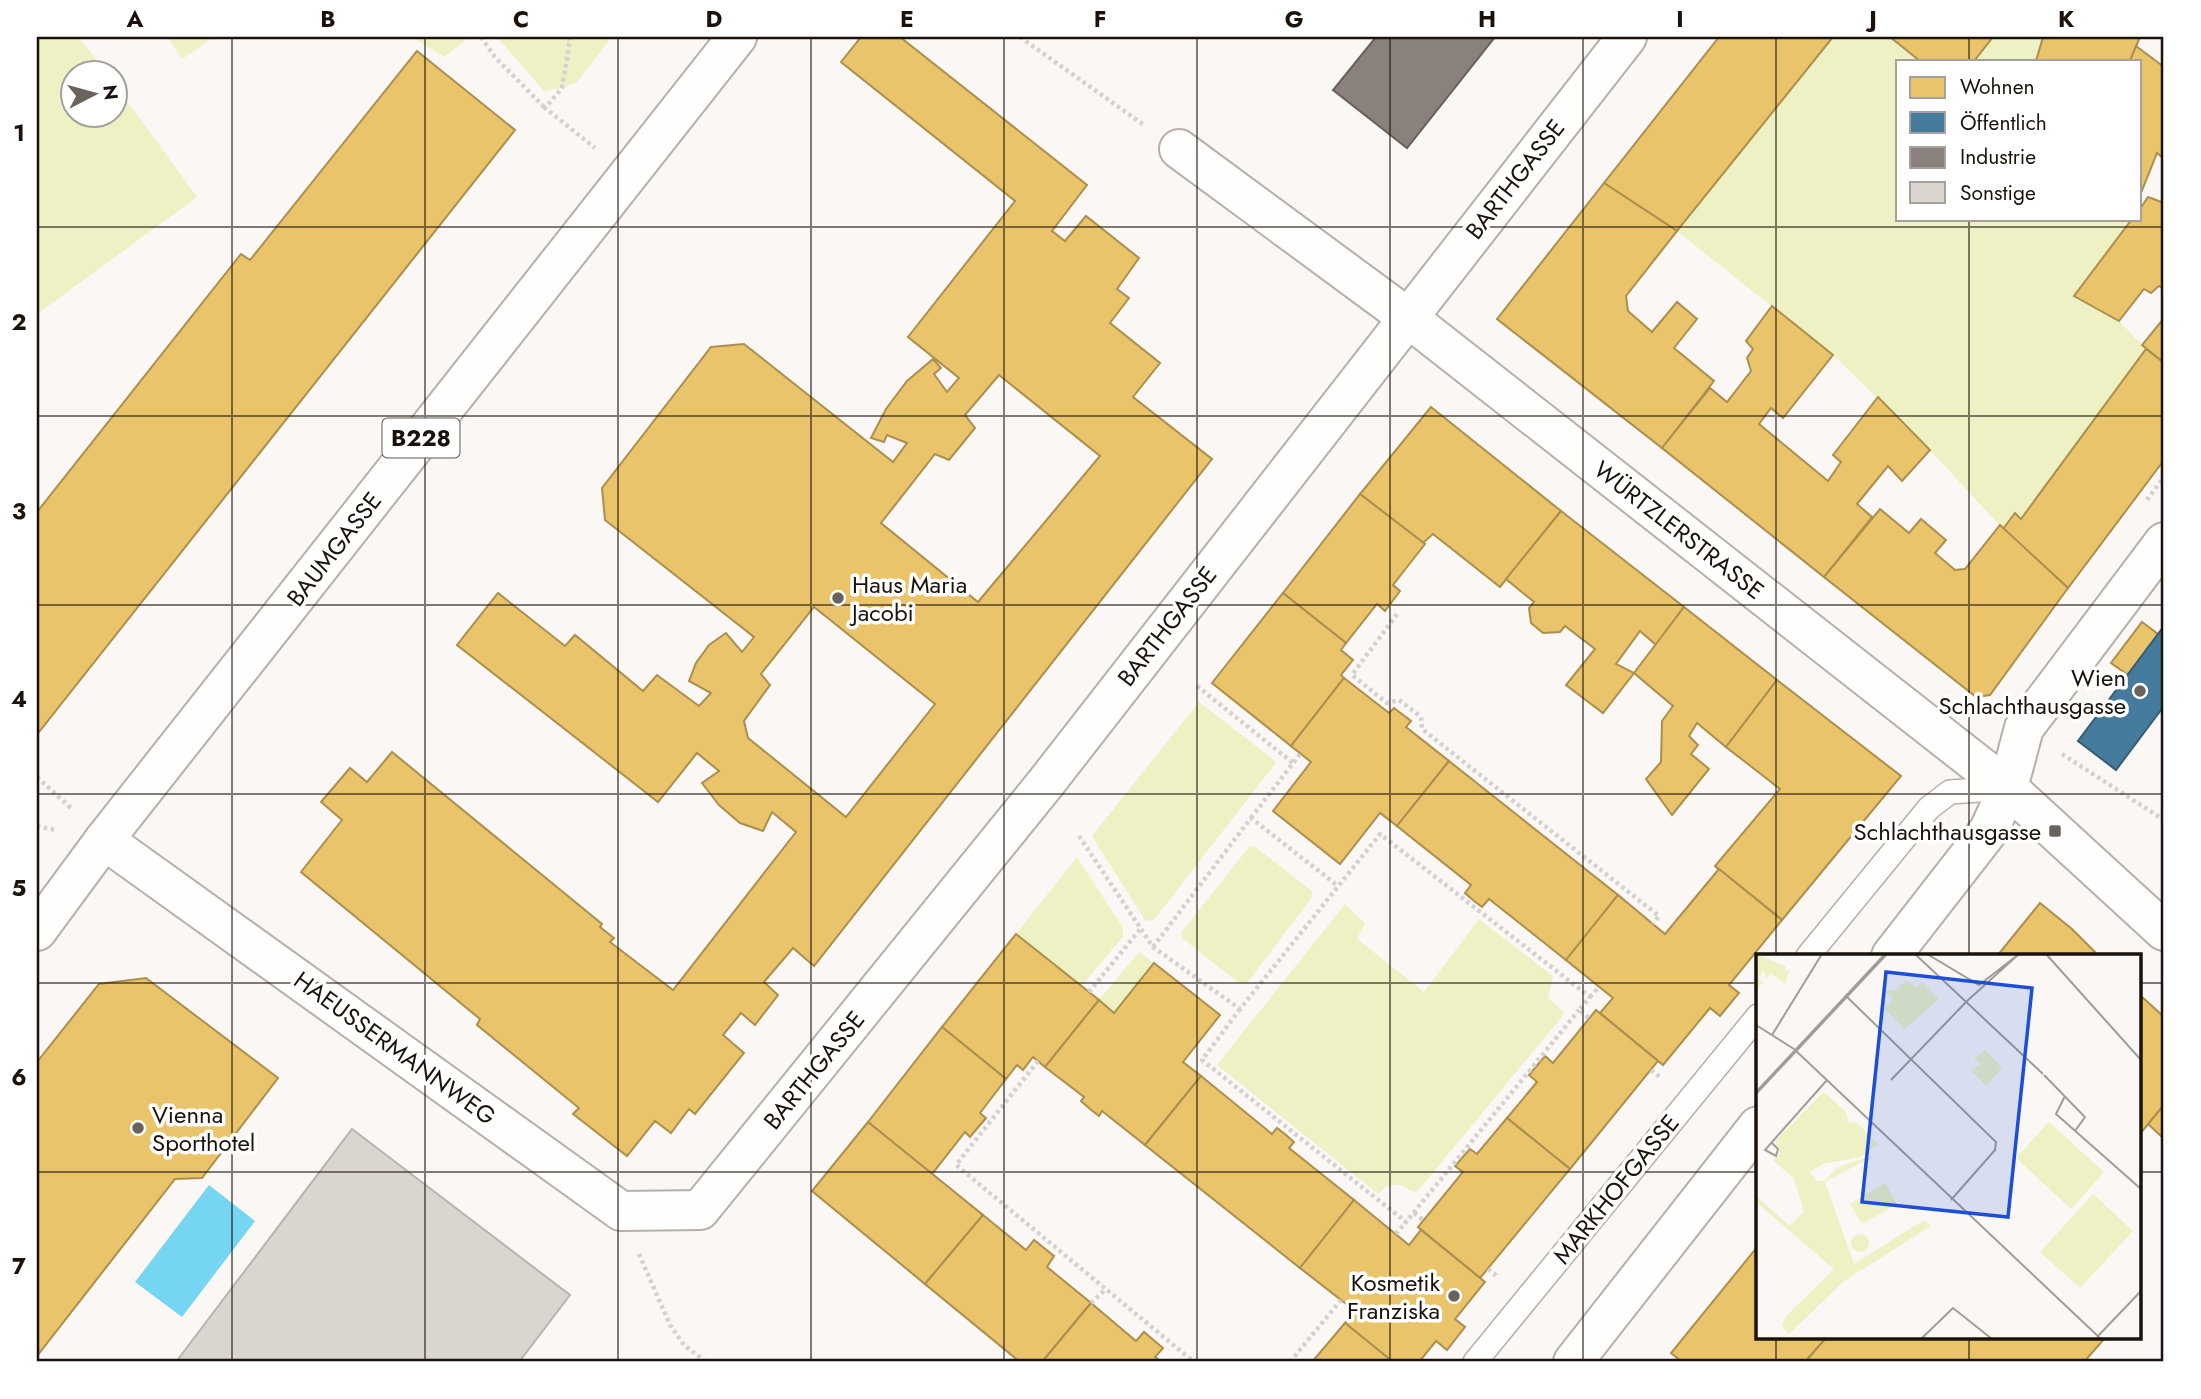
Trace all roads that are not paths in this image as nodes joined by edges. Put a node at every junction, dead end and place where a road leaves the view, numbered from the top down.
1 (737, 37) edge
2 (1627, 37) edge
3 (1179, 149) road end
4 (1407, 317) junction
5 (2164, 542) edge
6 (2008, 788) junction
7 (104, 840) junction
8 (2164, 930) edge
9 (37, 931) edge
10 (1810, 954) edge
11 (1893, 954) edge
12 (1756, 1018) edge
13 (1756, 1129) edge
14 (621, 1211) joint
15 (1475, 1362) edge
16 (1573, 1362) edge

1 - 7 street, BAUMGASSE / B228
2 - 4 street, BARTHGASSE
3 - 4 street, WÜRTZLERSTRASSE
4 - 6 street, WÜRTZLERSTRASSE
4 - 14 street, BARTHGASSE
5 - 6 street
6 - 8 street, WÜRTZLERSTRASSE
6 - 10 lane
6 - 11 street
7 - 9 street, BAUMGASSE / B228
7 - 14 street, HAEUSSERMANNWEG
12 - 15 lane, MARKHOFGASSE
13 - 16 street

